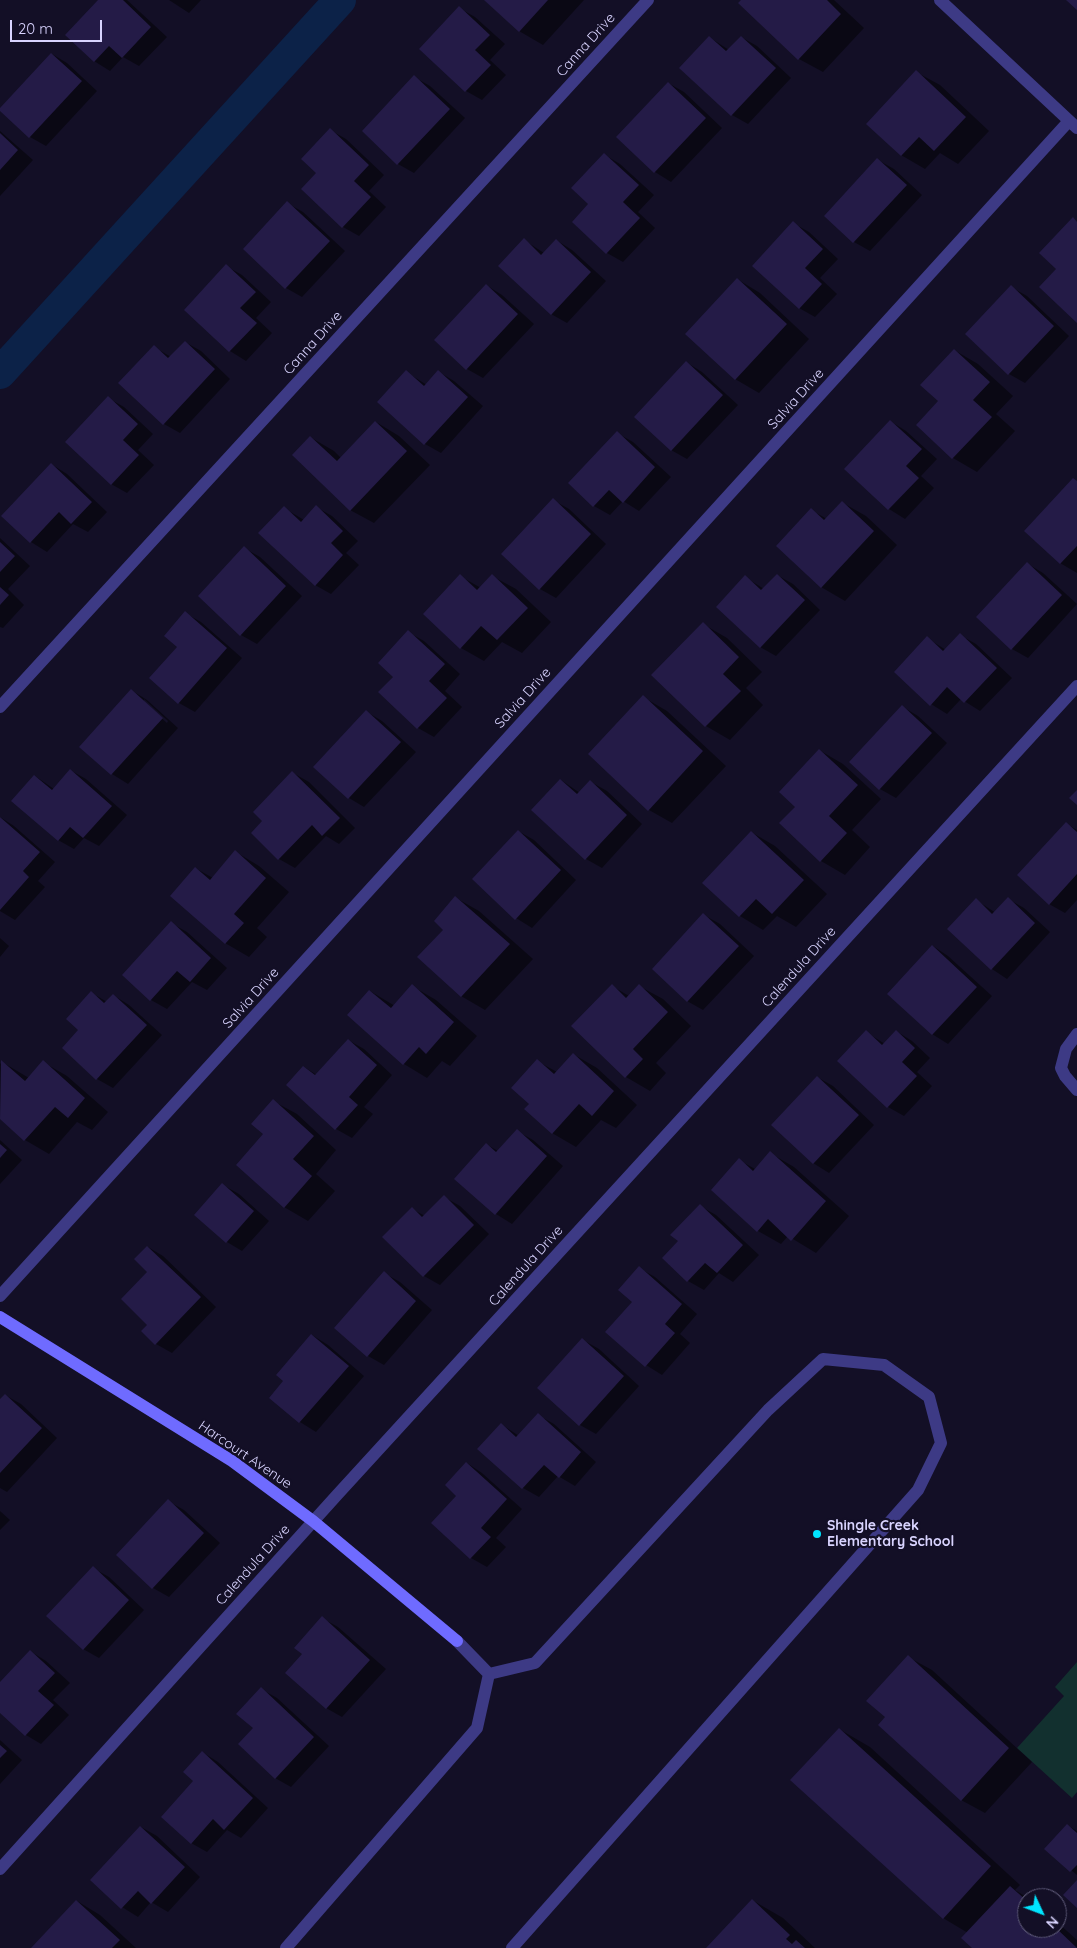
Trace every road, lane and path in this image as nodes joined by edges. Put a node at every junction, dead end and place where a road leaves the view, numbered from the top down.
1 (648, 0) edge
2 (940, 0) edge
3 (1073, 125) edge
4 (1077, 686) edge
5 (0, 707) edge
6 (1077, 1034) edge
7 (1077, 1090) edge
8 (0, 1296) edge
9 (0, 1317) edge
10 (313, 1521) junction
11 (489, 1674) junction
12 (0, 1869) edge
13 (286, 1948) edge
14 (512, 1948) edge

1 - 5 street, Canna Drive
2 - 3 street
3 - 8 street, Salvia Drive
4 - 10 street, Calendula Drive
6 - 7 street
9 - 10 street, Harcourt Avenue
10 - 11 street, Harcourt Avenue
10 - 12 street, Calendula Drive
11 - 13 street
11 - 14 street

